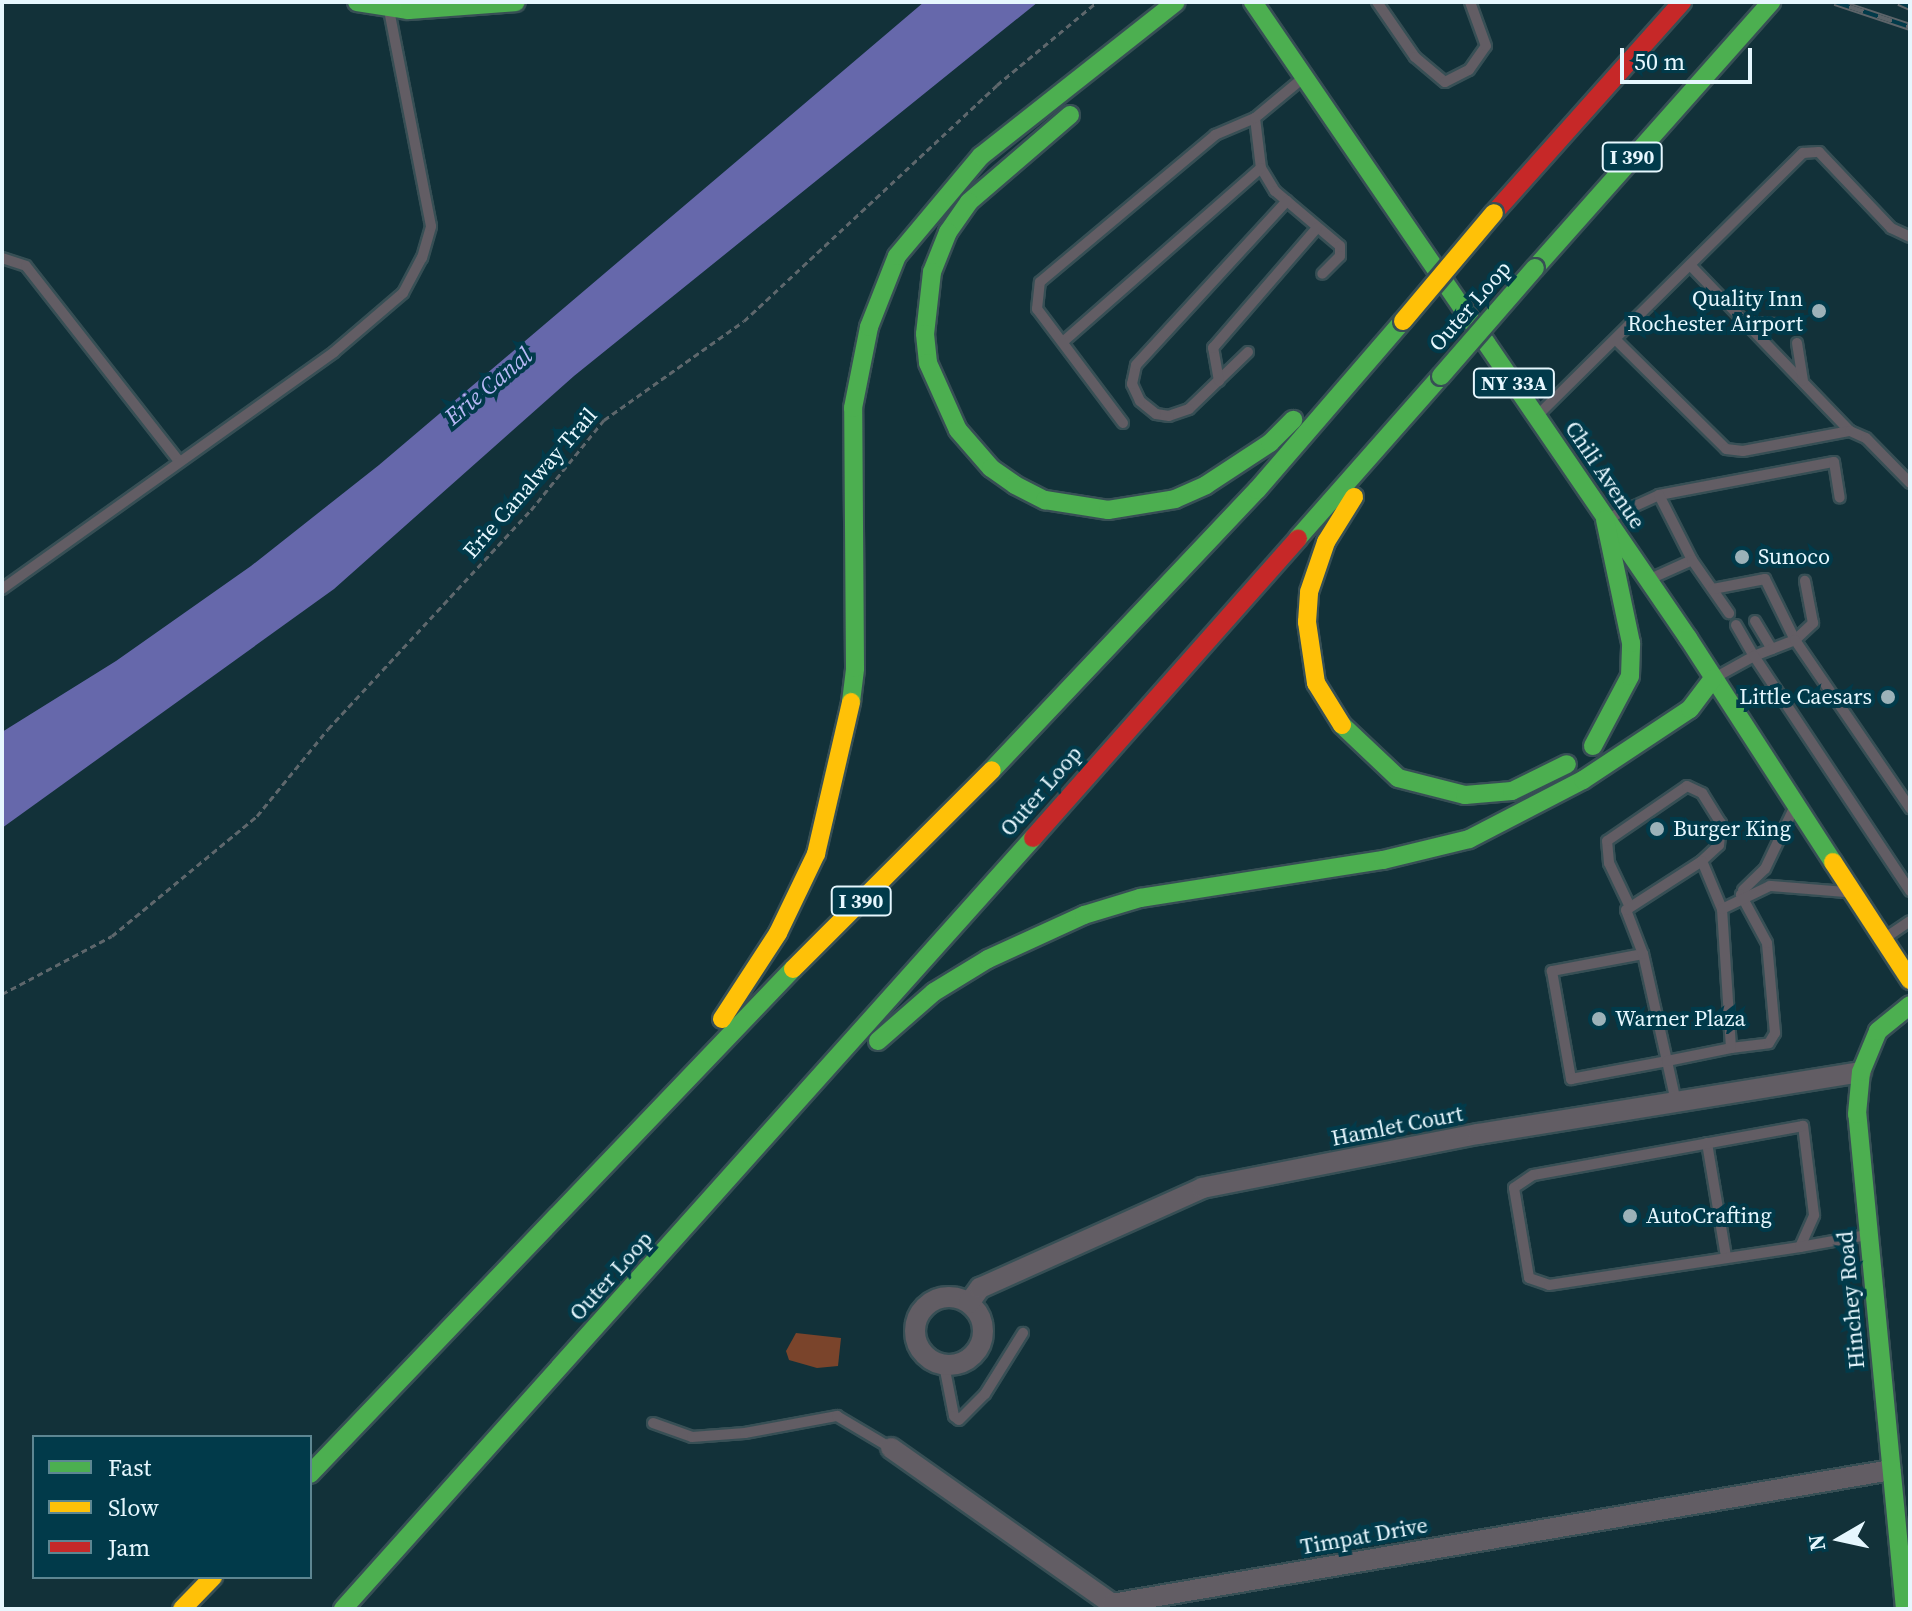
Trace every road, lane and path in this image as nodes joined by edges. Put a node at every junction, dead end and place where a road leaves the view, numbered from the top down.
1 (357, 2) edge
2 (516, 2) edge
3 (1097, 2) edge
4 (1176, 2) edge
5 (1253, 2) edge
6 (1377, 2) edge
7 (1470, 2) edge
8 (1771, 2) edge
9 (388, 7) junction
10 (1676, 9) edge
11 (1304, 77) junction
12 (1083, 105) dead end
13 (1255, 118) junction
14 (1261, 168) junction
15 (1287, 201) junction
16 (1317, 228) junction
17 (1910, 237) edge
18 (2, 258) edge
19 (1691, 266) junction
20 (1322, 274) dead end
21 (1403, 321) junction
22 (1746, 323) junction
23 (1777, 324) dead end
24 (1616, 340) junction
25 (1064, 341) junction
26 (1797, 343) dead end
27 (1248, 352) dead end
28 (1219, 381) junction
29 (1803, 383) junction
30 (1536, 416) junction
31 (1123, 423) dead end
32 (1850, 431) junction
33 (1372, 452) junction
34 (178, 460) junction
35 (1910, 483) edge
36 (1659, 495) junction
37 (1840, 498) dead end
38 (1605, 520) junction
39 (1692, 560) junction
40 (1648, 580) junction
41 (1805, 581) dead end
42 (2, 589) edge
43 (1713, 589) junction
44 (1729, 613) dead end
45 (1755, 621) dead end
46 (1736, 625) dead end
47 (1795, 640) junction
48 (1772, 649) junction
49 (1754, 656) junction
50 (1713, 679) junction
51 (1676, 692) dead end
52 (1628, 723) dead end
53 (1593, 746) junction
54 (1795, 806) junction
55 (1910, 808) edge
56 (1702, 861) junction
57 (1910, 891) edge
58 (1852, 892) junction
59 (1741, 895) junction
60 (1630, 907) junction
61 (1722, 909) junction
62 (1910, 921) edge
63 (1883, 940) junction
64 (1643, 954) junction
65 (1910, 980) edge
66 (2, 994) edge
67 (1910, 1005) edge
68 (1731, 1048) junction
69 (1667, 1061) junction
70 (1861, 1072) junction
71 (668, 1095) junction
72 (1676, 1102) junction
73 (1707, 1143) junction
74 (732, 1178) junction
75 (1869, 1235) junction
76 (1800, 1247) junction
77 (1726, 1257) junction
78 (969, 1303) junction
79 (1023, 1333) dead end
80 (944, 1365) junction
81 (653, 1423) dead end
82 (891, 1448) joint
83 (1891, 1470) junction
84 (312, 1472) edge
85 (211, 1579) edge
86 (182, 1609) edge
87 (343, 1609) edge
88 (1905, 1609) edge

1 - 9 main road
2 - 9 main road
3 - 66 path, Erie Canalway Trail
4 - 71 main road
5 - 11 main road, Chili Avenue / NY 33A
6 - 7 lane
8 - 33 main road, Outer Loop / I 390, bridge
9 - 34 lane
10 - 21 main road, Outer Loop / I 390, bridge
11 - 13 lane
11 - 30 main road, Chili Avenue / NY 33A
12 - 21 main road
13 - 14 lane
13 - 25 lane
14 - 15 lane
14 - 25 lane
15 - 16 lane
15 - 28 lane
16 - 20 lane
16 - 28 lane
17 - 19 lane
18 - 34 lane
19 - 22 lane
19 - 24 lane
21 - 71 main road, Outer Loop / I 390
22 - 23 lane
22 - 29 lane
24 - 30 lane
24 - 32 lane
25 - 31 lane
26 - 29 lane
27 - 28 lane
29 - 32 lane
30 - 38 main road, Chili Avenue / NY 33A
32 - 35 lane
33 - 53 main road
33 - 74 main road, Outer Loop / I 390
34 - 42 lane
36 - 37 lane
36 - 38 lane
36 - 39 lane
38 - 40 main road, Chili Avenue / NY 33A
38 - 53 main road
39 - 40 lane
39 - 43 lane
40 - 50 main road, Chili Avenue / NY 33A
41 - 47 lane
43 - 44 lane
43 - 47 lane
45 - 48 lane
46 - 49 lane
47 - 48 lane
47 - 55 lane
48 - 49 lane
49 - 50 lane
49 - 57 lane
50 - 51 main road
50 - 54 main road, Chili Avenue / NY 33A
50 - 74 main road
52 - 53 main road
54 - 58 main road, Chili Avenue / NY 33A
54 - 59 lane
56 - 60 lane
56 - 60 lane
56 - 61 lane
58 - 59 lane
58 - 63 main road, Chili Avenue / NY 33A
59 - 61 lane
59 - 68 lane
60 - 64 lane
61 - 68 lane
62 - 63 lane
63 - 65 main road, Chili Avenue / NY 33A
64 - 69 lane
64 - 69 lane
67 - 70 main road, Hinchey Road
68 - 69 lane
69 - 72 lane
70 - 72 street, Hamlet Court
70 - 75 main road, Hinchey Road
71 - 84 main road, Outer Loop / I 390
72 - 78 street, Hamlet Court
73 - 76 lane
73 - 77 lane
73 - 77 lane
74 - 87 main road, Outer Loop / I 390
75 - 76 lane
75 - 83 main road, Hinchey Road
76 - 77 lane
78 - 80 street
78 - 80 street
79 - 80 lane
81 - 82 lane
82 - 83 street, Timpat Drive
83 - 88 main road, Hinchey Road
85 - 86 main road

